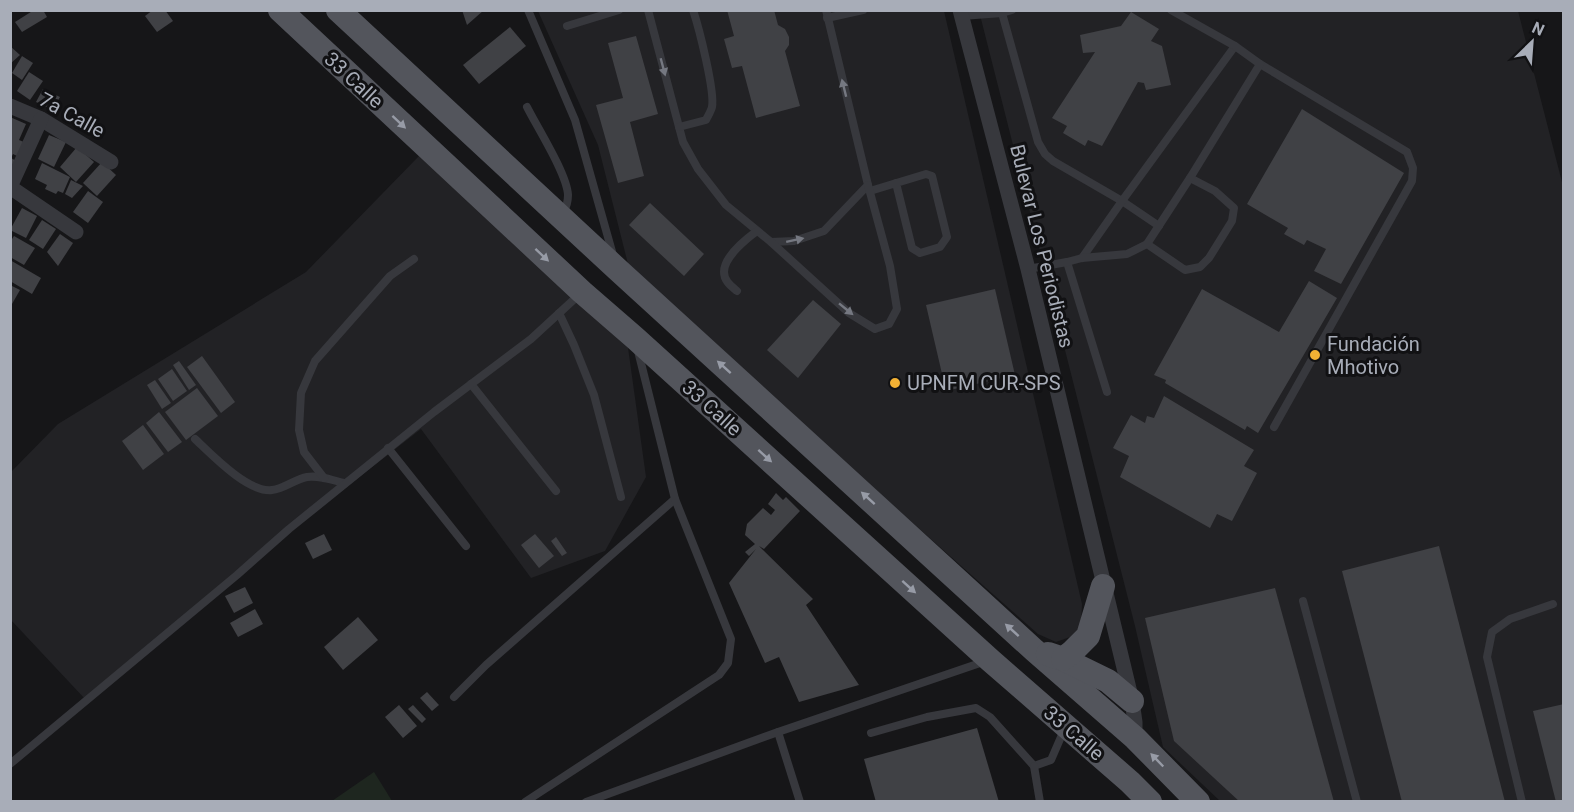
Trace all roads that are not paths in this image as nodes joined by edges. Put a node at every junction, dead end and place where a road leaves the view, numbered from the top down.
1 (280, 10) edge
2 (338, 10) edge
3 (528, 10) edge
4 (619, 10) edge
5 (648, 10) edge
6 (693, 10) edge
7 (862, 10) edge
8 (1012, 10) edge
9 (1171, 10) edge
10 (1002, 13) junction
11 (827, 14) edge
12 (961, 14) edge
13 (567, 26) dead end
14 (1235, 46) junction
15 (1260, 64) junction
16 (10, 106) edge
17 (527, 106) dead end
18 (40, 118) junction
19 (679, 128) junction
20 (111, 162) dead end
21 (1190, 178) junction
22 (896, 183) junction
23 (10, 187) edge
24 (869, 188) junction
25 (1122, 201) junction
26 (561, 217) junction
27 (1159, 226) junction
28 (757, 231) junction
29 (76, 232) dead end
30 (771, 242) junction
31 (1147, 244) junction
32 (1082, 258) junction
33 (414, 259) dead end
34 (1067, 262) junction
35 (617, 269) junction
36 (1028, 269) junction
37 (737, 291) dead end
38 (582, 292) junction
39 (559, 313) junction
40 (635, 338) junction
41 (471, 384) junction
42 (1107, 392) dead end
43 (1274, 427) dead end
44 (195, 439) dead end
45 (388, 448) junction
46 (324, 478) junction
47 (344, 483) junction
48 (556, 491) dead end
49 (621, 497) dead end
50 (675, 499) junction
51 (466, 546) dead end
52 (1103, 586) junction
53 (1303, 601) dead end
54 (1553, 604) dead end
55 (1034, 650) junction
56 (1063, 659) junction
57 (990, 660) junction
58 (454, 697) dead end
59 (1132, 701) junction
60 (1067, 722) junction
61 (778, 732) junction
62 (871, 733) dead end
63 (1135, 738) junction
64 (10, 764) edge
65 (1034, 766) junction
66 (799, 800) edge
67 (525, 801) edge
68 (586, 801) edge
69 (789, 801) edge
70 (1040, 801) edge
71 (1150, 801) edge
72 (1165, 801) edge
73 (1198, 801) edge
74 (1357, 801) edge
75 (1522, 801) edge

1 -> 38 main road, 33 Calle
2 - 26 main road, 33 Calle
3 - 35 lane
4 - 13 lane
5 -> 19 lane
6 - 19 lane
7 - 11 lane
8 - 10 lane
9 - 14 lane
10 - 12 lane
10 - 25 lane
24 -> 11 lane
12 - 36 street, Bulevar Los Periodistas
14 - 15 lane
14 - 25 lane
15 - 21 lane
15 - 43 lane
16 - 18 street, 7a Calle
17 - 26 lane
18 - 20 street, 7a Calle
18 - 23 street
19 - 28 lane
21 - 27 lane
21 - 31 lane
22 - 22 lane
22 - 24 lane
23 - 29 street
30 -> 24 lane
30 -> 24 lane
25 - 27 lane
25 - 32 lane
26 - 35 main road, 33 Calle
27 - 31 lane
28 - 30 lane
28 - 37 lane
31 - 32 lane
32 - 34 lane
33 - 46 lane
34 - 36 lane
34 - 42 lane
55 -> 35 main road, 33 Calle
36 - 52 street, Bulevar Los Periodistas
38 - 39 lane
38 - 40 main road, 33 Calle
39 - 41 lane
39 - 49 lane
40 - 50 lane
40 -> 57 main road, 33 Calle
41 - 45 lane
41 - 48 lane
44 - 46 lane
45 - 47 lane
45 - 51 lane
46 - 47 lane
47 - 64 lane
50 - 58 lane
50 - 67 lane
52 - 56 main road
52 - 59 street, Bulevar Los Periodistas
53 - 74 lane
54 - 75 lane
55 - 56 main road
55 - 63 main road, 33 Calle
56 - 59 main road
57 - 60 main road, 33 Calle
57 - 61 lane
59 - 63 street, Bulevar Los Periodistas
60 - 63 main road
60 - 65 lane
60 - 71 main road, 33 Calle
61 - 66 lane
61 - 68 lane
62 - 65 lane
63 - 72 main road
73 -> 63 main road, 33 Calle
65 - 70 lane
66 - 69 lane

